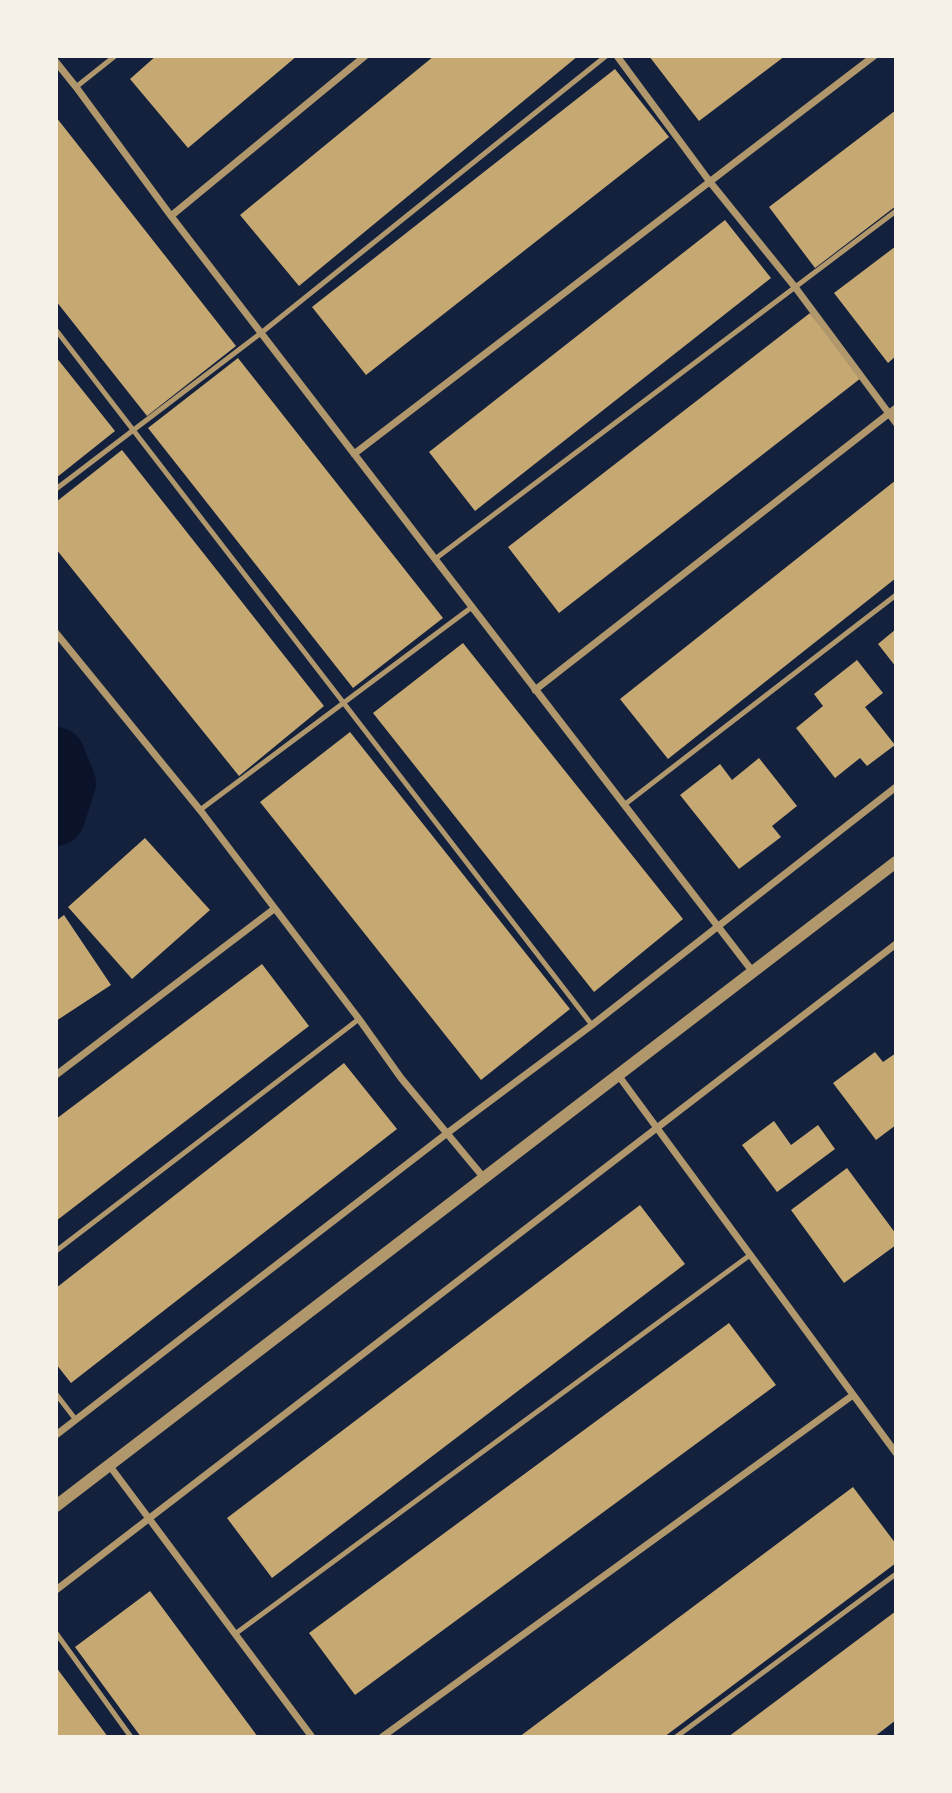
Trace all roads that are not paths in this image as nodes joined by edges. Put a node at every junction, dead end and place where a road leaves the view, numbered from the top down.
1 (115, 56) edge
2 (365, 56) edge
3 (606, 56) edge
4 (617, 56) edge
5 (874, 56) edge
6 (56, 62) edge
7 (76, 87) junction
8 (710, 181) junction
9 (896, 211) edge
10 (171, 216) junction
11 (795, 287) junction
12 (56, 330) edge
13 (261, 333) junction
14 (896, 408) edge
15 (889, 414) junction
16 (896, 423) edge
17 (132, 430) junction
18 (354, 454) junction
19 (56, 489) edge
20 (435, 559) junction
21 (896, 595) edge
22 (472, 607) junction
23 (56, 633) edge
24 (535, 690) junction
25 (343, 703) junction
26 (896, 787) edge
27 (624, 805) junction
28 (200, 810) junction
29 (896, 862) edge
30 (274, 909) junction
31 (718, 927) junction
32 (896, 944) edge
33 (753, 972) junction
34 (359, 1019) junction
35 (592, 1025) junction
36 (56, 1075) edge
37 (618, 1075) junction
38 (657, 1128) junction
39 (446, 1134) junction
40 (484, 1178) junction
41 (56, 1251) edge
42 (750, 1255) junction
43 (56, 1394) edge
44 (853, 1395) junction
45 (76, 1420) junction
46 (56, 1435) edge
47 (896, 1453) edge
48 (109, 1465) junction
49 (56, 1506) edge
50 (149, 1519) junction
51 (896, 1574) edge
52 (56, 1590) edge
53 (56, 1633) edge
54 (235, 1634) junction
55 (131, 1737) edge
56 (312, 1737) edge
57 (382, 1737) edge
58 (676, 1737) edge

1 - 7 lane
2 - 10 street
3 - 13 lane
4 - 8 street
5 - 8 street
6 - 7 street
7 - 10 street
8 - 11 street
8 - 18 street
9 - 11 lane
10 - 13 street
11 - 15 street
11 - 20 lane
12 - 17 lane
13 - 17 lane
13 - 18 street
14 - 15 street
15 - 16 street
15 - 24 street
17 - 19 lane
17 - 25 lane
18 - 20 street
20 - 22 street
21 - 27 lane
22 - 24 street
22 - 25 lane
23 - 28 street
24 - 27 street
25 - 28 lane
25 - 35 lane
26 - 31 street
27 - 31 street
28 - 30 street
29 - 33 street
30 - 34 street
30 - 36 street
31 - 33 street
31 - 35 street
32 - 38 street
33 - 37 street
34 - 39 street
34 - 41 lane
35 - 39 street
37 - 38 street
37 - 40 street
38 - 42 street
38 - 50 street
39 - 40 street
39 - 45 street
40 - 48 street
42 - 44 street
42 - 54 lane
43 - 45 lane
44 - 47 street
44 - 57 street
45 - 46 street
48 - 49 street
48 - 50 street
50 - 52 street
50 - 54 street
51 - 58 lane
53 - 55 lane
54 - 56 street

